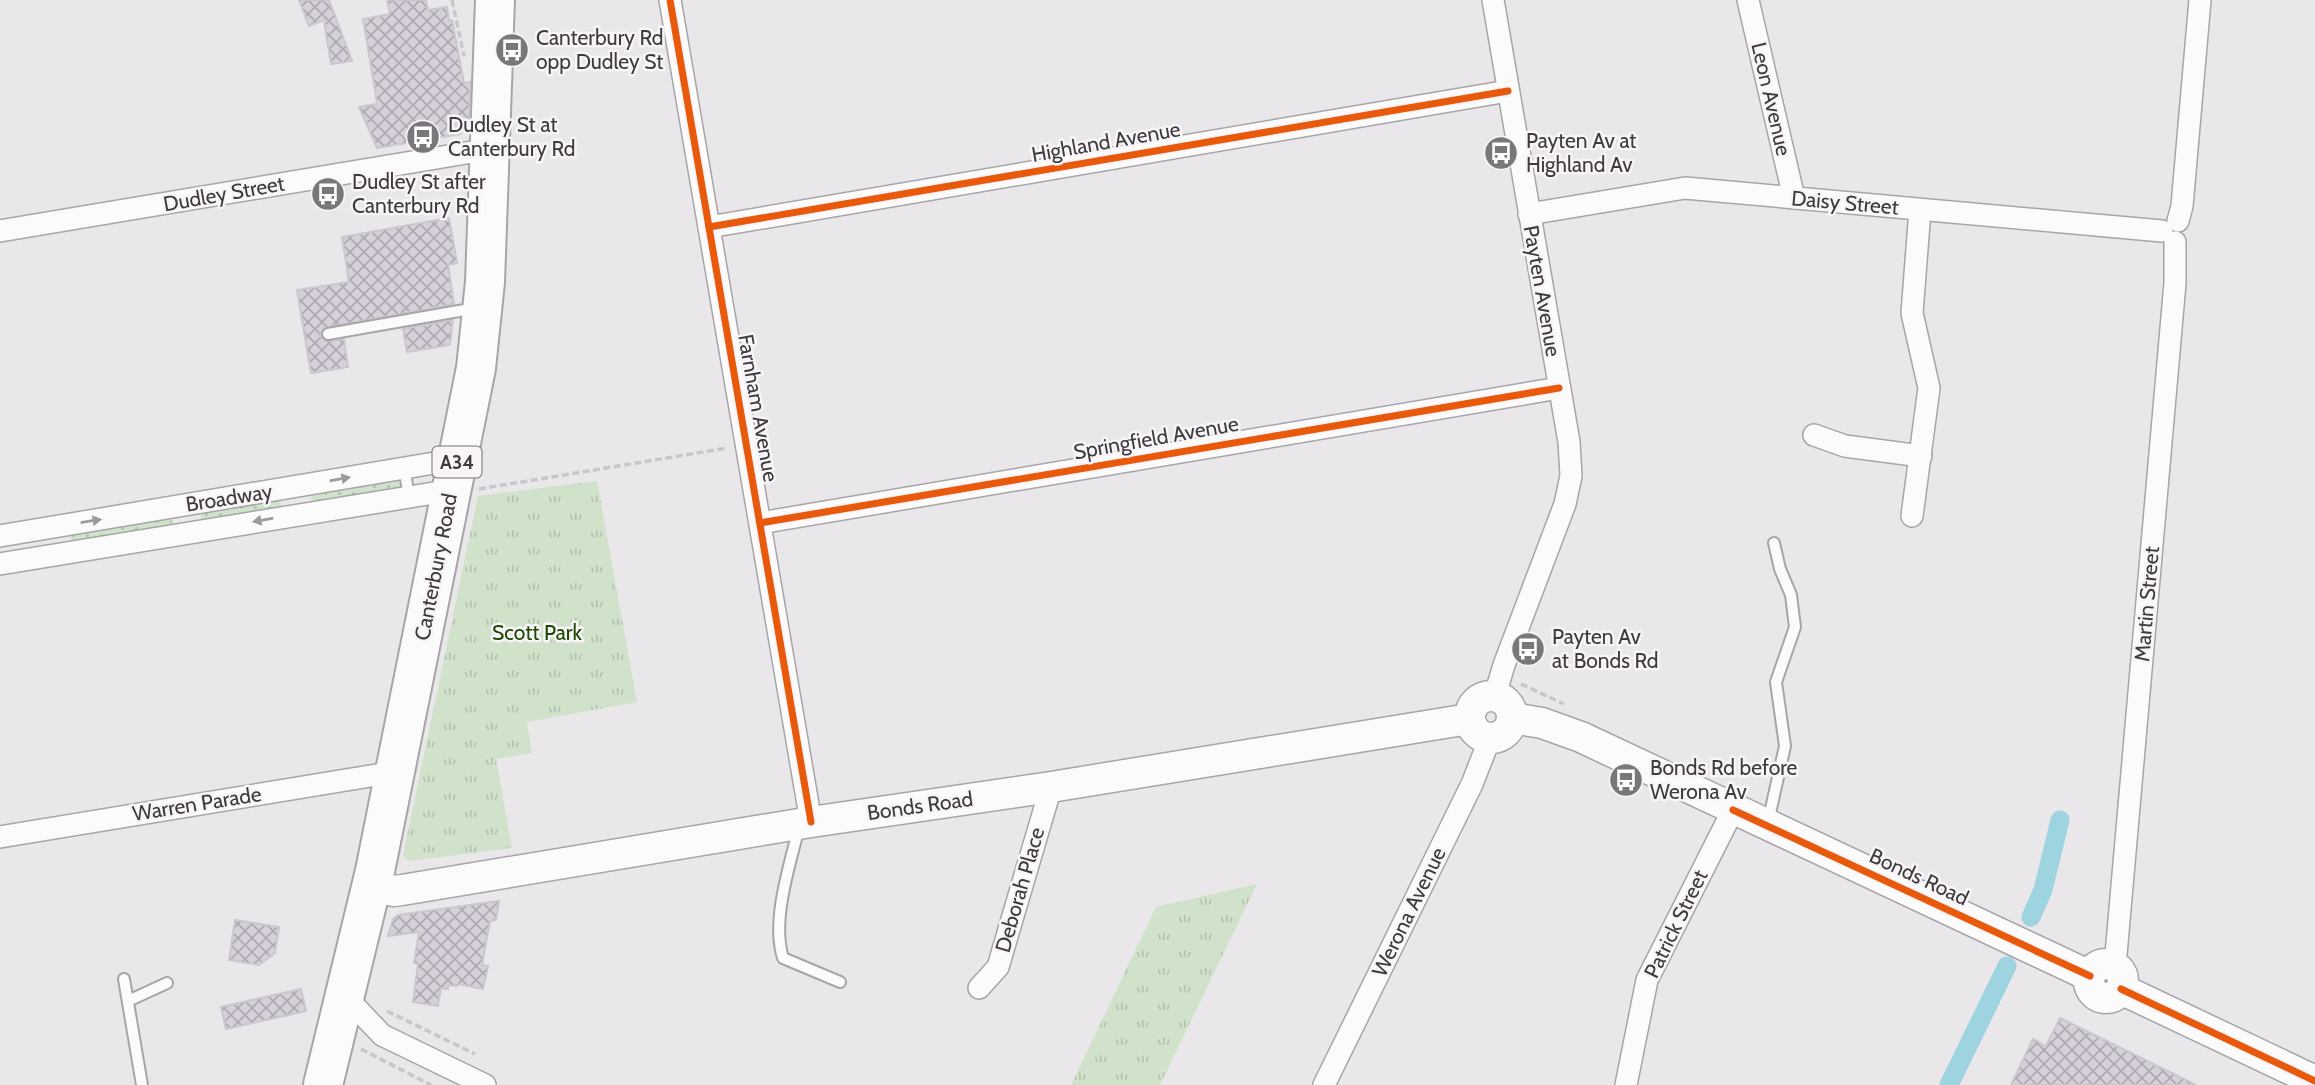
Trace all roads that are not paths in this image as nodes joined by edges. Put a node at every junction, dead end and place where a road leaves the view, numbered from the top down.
1 (495, 0) edge
2 (670, 0) edge
3 (1493, 0) edge
4 (1748, 0) edge
5 (2200, 0) edge
6 (1508, 91) junction
7 (490, 149) junction
8 (1794, 198) junction
9 (1920, 210) junction
10 (1529, 214) junction
11 (709, 227) junction
12 (0, 231) edge
13 (2172, 231) junction
14 (483, 307) junction
15 (328, 334) dead end
16 (1559, 388) junction
17 (1814, 435) dead end
18 (1921, 456) junction
19 (404, 467) junction
20 (462, 480) junction
21 (295, 487) junction
22 (410, 497) junction
23 (299, 514) junction
24 (1912, 516) dead end
25 (188, 519) junction
26 (760, 523) junction
27 (55, 527) junction
28 (0, 536) edge
29 (1774, 544) dead end
30 (59, 554) junction
31 (0, 564) edge
32 (1504, 707) junction
33 (1480, 729) junction
34 (395, 772) junction
35 (1051, 786) junction
36 (1733, 810) junction
37 (805, 823) junction
38 (1767, 826) junction
39 (0, 837) edge
40 (371, 887) junction
41 (2109, 977) junction
42 (124, 979) dead end
43 (840, 982) dead end
44 (167, 983) dead end
45 (979, 988) dead end
46 (345, 996) junction
47 (128, 1001) junction
48 (2315, 1082) edge
49 (142, 1085) edge
50 (323, 1085) edge
51 (485, 1085) edge
52 (1324, 1085) edge
53 (1626, 1085) edge

1 - 7 highway, Canterbury Road / A34
2 - 11 street, Farnham Avenue
3 - 6 street, Payten Avenue
4 - 8 street, Leon Avenue
5 - 13 street, Martin Street
6 - 10 street, Payten Avenue
6 - 11 street, Highland Avenue
7 - 12 street, Dudley Street
7 - 14 highway, Canterbury Road / A34
8 - 9 street, Daisy Street
8 - 10 street, Daisy Street
9 - 13 street, Daisy Street
9 - 18 street
10 - 16 street, Payten Avenue
11 - 26 street, Farnham Avenue
13 - 41 street, Martin Street
14 - 15 lane
14 - 20 highway, Canterbury Road / A34
16 - 26 street, Springfield Avenue
16 - 32 street, Payten Avenue
17 - 18 street
18 - 24 street
19 - 20 street, Broadway
21 -> 19 street, Broadway
19 - 22 lane
20 - 22 street, Broadway
20 - 34 highway, Canterbury Road / A34
21 - 23 lane
21 - 25 street, Broadway
22 - 23 street, Broadway
23 -> 25 street, Broadway
27 -> 25 street, Broadway
25 - 30 street, Broadway
26 - 37 street, Farnham Avenue
27 - 28 street, Broadway
27 - 30 lane
29 - 38 lane
30 - 31 street, Broadway
32 - 33 main road
32 - 33 main road
32 - 36 main road, Bonds Road
33 - 35 main road, Bonds Road
33 - 52 street, Werona Avenue
34 - 39 street, Warren Parade
34 - 40 highway, Canterbury Road / A34
35 - 37 main road, Bonds Road
35 - 45 street, Deborah Place
36 - 38 main road, Bonds Road
36 - 53 street, Patrick Street
37 - 40 main road, Bonds Road
37 - 43 lane
38 - 41 main road, Bonds Road
40 - 46 highway, Canterbury Road / A34
41 - 48 main road, Bonds Road
42 - 47 lane
44 - 47 lane
46 - 50 highway, Canterbury Road / A34
46 - 51 street
47 - 49 lane

